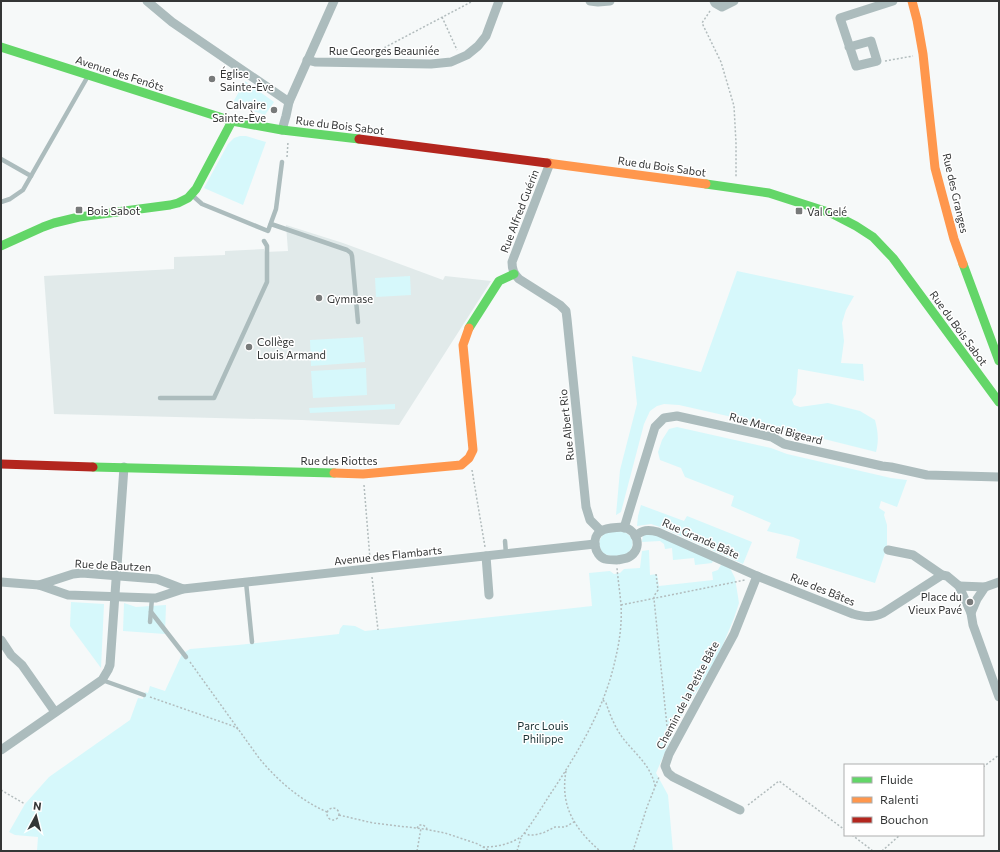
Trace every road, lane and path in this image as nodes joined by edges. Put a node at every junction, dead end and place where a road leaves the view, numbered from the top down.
1 (334, 1) edge
2 (473, 1) edge
3 (499, 1) edge
4 (590, 1) edge
5 (610, 1) edge
6 (734, 1) edge
7 (893, 1) edge
8 (912, 1) edge
9 (153, 3) edge
10 (717, 4) edge
11 (442, 17) junction
12 (1, 47) edge
13 (849, 47) junction
14 (923, 54) junction
15 (461, 58) junction
16 (307, 60) junction
17 (877, 61) junction
18 (370, 63) junction
19 (89, 75) junction
20 (288, 102) junction
21 (232, 121) junction
22 (285, 130) junction
23 (1, 159) edge
24 (282, 162) joint
25 (550, 163) junction
26 (31, 176) junction
27 (736, 189) junction
28 (191, 195) junction
29 (1, 202) edge
30 (271, 224) junction
31 (264, 241) dead end
32 (4, 245) edge
33 (514, 274) junction
34 (358, 322) dead end
35 (999, 361) edge
36 (160, 398) dead end
37 (999, 402) edge
38 (469, 458) junction
39 (1, 464) edge
40 (124, 467) junction
41 (363, 474) junction
42 (999, 476) edge
43 (624, 528) junction
44 (600, 532) junction
45 (635, 536) junction
46 (504, 541) dead end
47 (595, 544) junction
48 (888, 550) dead end
49 (506, 554) junction
50 (486, 556) junction
51 (616, 560) junction
52 (371, 569) junction
53 (656, 574) dead end
54 (942, 575) junction
55 (116, 576) junction
56 (757, 576) junction
57 (1, 582) edge
58 (246, 582) junction
59 (999, 582) edge
60 (39, 585) junction
61 (959, 586) junction
62 (985, 587) junction
63 (183, 589) junction
64 (490, 595) dead end
65 (114, 596) junction
66 (152, 598) junction
67 (654, 599) junction
68 (621, 605) junction
69 (151, 612) junction
70 (971, 613) junction
71 (150, 622) dead end
72 (378, 630) dead end
73 (1, 640) edge
74 (252, 642) dead end
75 (186, 657) joint
76 (102, 680) junction
77 (144, 695) joint
78 (999, 697) edge
79 (603, 700) junction
80 (55, 712) junction
81 (240, 730) junction
82 (669, 742) dead end
83 (1, 750) edge
84 (999, 755) edge
85 (665, 766) junction
86 (984, 766) edge
87 (567, 770) junction
88 (655, 786) junction
89 (1, 790) edge
90 (25, 804) dead end
91 (740, 810) joint
92 (327, 812) junction
93 (339, 815) junction
94 (574, 822) junction
95 (417, 828) junction
96 (422, 828) junction
97 (427, 829) junction
98 (844, 829) edge
99 (524, 833) junction
100 (522, 836) junction
101 (853, 836) edge
102 (899, 836) edge
103 (483, 847) junction
104 (418, 851) edge
105 (490, 851) edge
106 (517, 851) edge
107 (600, 851) edge
108 (633, 851) edge
109 (873, 851) edge
110 (882, 851) edge

1 - 16 street
2 - 11 path
3 - 15 street, Rue Georges Beauniée
4 - 5 street
6 - 10 street
7 - 13 street
8 - 14 street, Rue des Granges
9 - 20 street
10 - 27 path
11 - 15 path
11 - 18 path
12 - 19 street, Avenue des Fenôts
13 - 17 street
13 - 17 street
14 - 17 path
14 - 35 street, Rue des Granges
15 - 18 street, Rue Georges Beauniée
16 - 18 street, Rue Georges Beauniée
16 - 20 street
19 - 21 street, Avenue des Fenôts
19 - 26 lane
20 - 22 street
21 - 22 street, Rue du Bois Sabot
21 - 28 street
22 - 24 path
22 - 25 street, Rue du Bois Sabot
23 - 26 lane
24 - 30 lane
25 - 27 street, Rue du Bois Sabot
25 - 33 street, Rue Alfred Guérin
26 - 29 lane
27 - 37 street, Rue du Bois Sabot
28 - 30 lane
28 - 32 street
30 - 34 lane
31 - 36 lane
33 - 38 street
33 - 44 street, Rue Albert Rio
38 - 41 street, Rue des Riottes
38 - 50 path
39 - 40 street, Rue des Riottes
40 - 41 street, Rue des Riottes
40 - 55 street
41 - 52 path
42 - 43 street, Rue Marcel Bigeard
43 - 44 street
43 - 45 street
44 - 47 street
45 - 51 street
45 - 56 street, Rue Grande Bâte
46 - 49 lane
47 - 49 street, Avenue des Flambarts
47 - 51 street
48 - 54 street
49 - 50 street, Avenue des Flambarts
50 - 52 street, Avenue des Flambarts
50 - 64 street
51 - 68 path
52 - 58 street, Avenue des Flambarts
52 - 72 path
53 - 67 path
54 - 56 street, Rue des Bâtes
54 - 61 street
55 - 60 street, Rue de Bautzen
55 - 63 street, Rue de Bautzen
55 - 65 street
56 - 67 path
56 - 85 street, Chemin de la Petite Bâte
57 - 60 street, Rue de Bautzen
58 - 63 street, Avenue des Flambarts
58 - 74 lane
59 - 62 street
60 - 65 street, Rue de Bautzen
61 - 62 street
61 - 70 street
62 - 70 street
63 - 66 street, Rue de Bautzen
65 - 66 street, Rue de Bautzen
65 - 76 street
66 - 69 lane
67 - 68 path
67 - 82 path
68 - 79 path
69 - 71 lane
69 - 75 lane
70 - 78 street
73 - 80 street
75 - 81 path
76 - 77 lane
76 - 80 street
77 - 81 path
79 - 87 path
79 - 88 path
80 - 83 street
81 - 92 path
84 - 86 path
85 - 88 path
85 - 91 street, Chemin de la Petite Bâte
87 - 94 path
87 - 99 path
88 - 108 path
89 - 90 path
91 - 98 path
92 - 93 path
92 - 93 path
93 - 95 path
94 - 99 path
94 - 107 path
95 - 96 path
95 - 97 path
96 - 97 path
96 - 104 path
97 - 103 path
99 - 100 path
100 - 103 path
100 - 106 path
101 - 109 path
102 - 110 path
103 - 105 path

